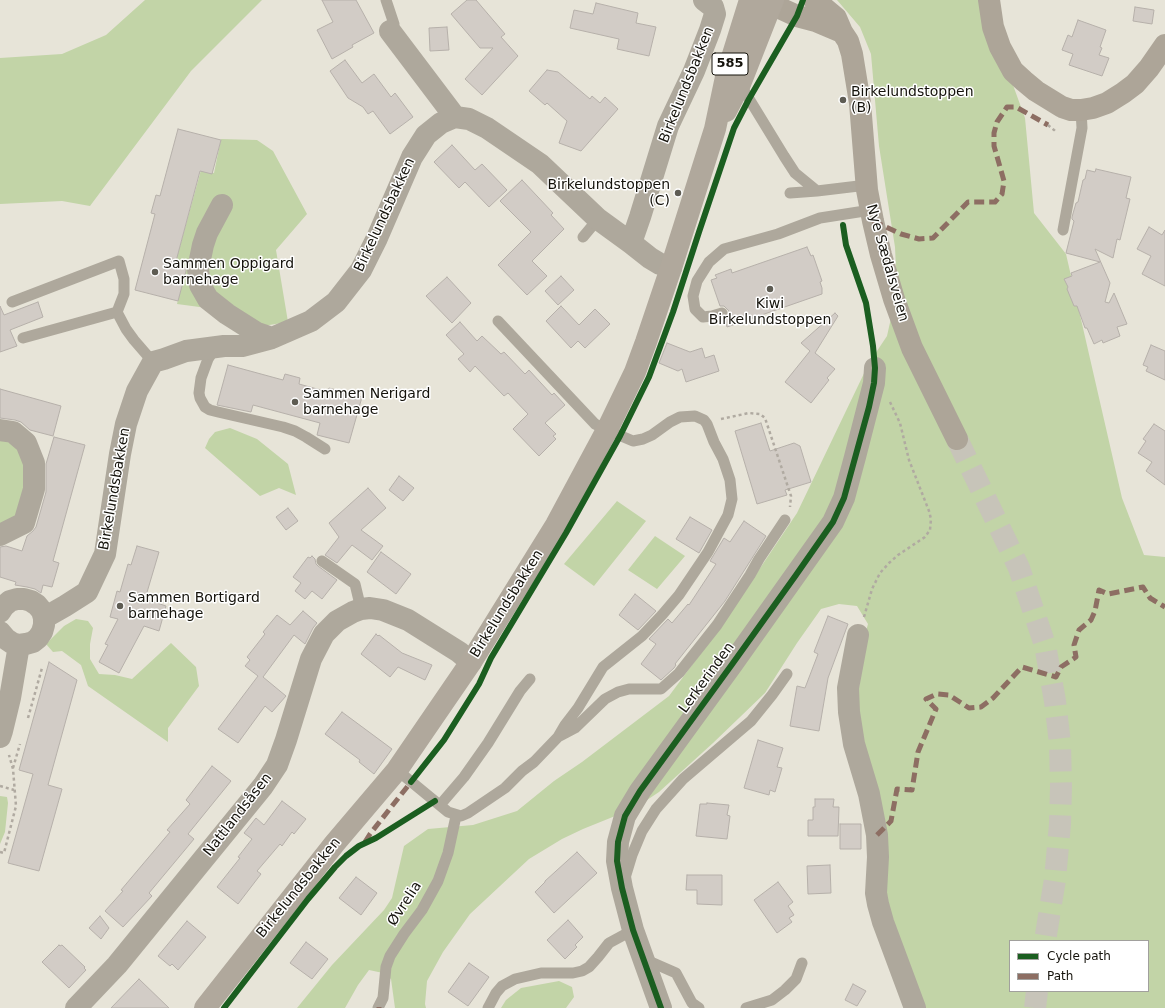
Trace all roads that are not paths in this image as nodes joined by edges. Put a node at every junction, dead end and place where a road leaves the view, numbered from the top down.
1 (386, 0) edge
2 (704, 0) edge
3 (750, 0) edge
4 (814, 0) edge
5 (989, 0) edge
6 (770, 1) edge
7 (390, 31) joint
8 (842, 32) junction
9 (1165, 45) edge
10 (740, 84) junction
11 (1081, 110) junction
12 (455, 117) junction
13 (715, 129) junction
14 (867, 185) junction
15 (817, 191) junction
16 (790, 193) dead end
17 (222, 205) dead end
18 (871, 210) junction
19 (598, 219) junction
20 (1063, 230) dead end
21 (583, 237) dead end
22 (631, 243) junction
23 (671, 268) junction
24 (12, 302) dead end
25 (118, 312) junction
26 (722, 313) dead end
27 (498, 321) dead end
28 (23, 338) dead end
29 (272, 338) junction
30 (224, 346) junction
31 (153, 362) junction
32 (874, 376) road end
33 (0, 430) edge
34 (607, 430) junction
35 (956, 439) tunnel mouth
36 (325, 449) dead end
37 (785, 520) road end
38 (0, 535) edge
39 (322, 561) dead end
40 (3, 603) edge
41 (361, 610) junction
42 (44, 618) junction
43 (0, 632) edge
44 (858, 635) road end
45 (19, 645) junction
46 (472, 662) junction
47 (787, 674) dead end
48 (530, 679) dead end
49 (1, 734) edge
50 (558, 737) junction
51 (397, 770) junction
52 (440, 805) junction
53 (456, 816) junction
54 (622, 888) junction
55 (633, 930) junction
56 (643, 959) junction
57 (802, 963) dead end
58 (76, 1008) edge
59 (205, 1008) edge
60 (378, 1008) edge
61 (488, 1008) edge
62 (661, 1008) edge
63 (699, 1008) edge
64 (746, 1008) edge
65 (915, 1008) edge

1 - 7 lane
2 - 22 street, Birkelundsbakken
3 - 13 main road, Birkelundsbakken / 585
4 - 8 main road, Nye Sædalsveien
5 - 11 main road
6 - 8 main road
6 - 10 main road, Birkelundsbakken / 585
7 - 12 street
8 - 14 main road, Nye Sædalsveien
9 - 11 main road
10 - 13 main road, Birkelundsbakken / 585
10 - 15 lane
11 - 20 lane
12 - 19 street
12 - 29 street, Birkelundsbakken
13 - 23 main road, Birkelundsbakken / 585
14 - 15 lane
14 - 18 main road, Nye Sædalsveien
15 - 16 lane
17 - 29 street
18 - 26 lane
18 - 35 main road, Nye Sædalsveien
19 - 21 lane
19 - 22 street
22 - 23 street
23 - 34 main road, Birkelundsbakken / 585
24 - 25 lane
25 - 28 lane
25 - 31 lane
27 - 34 lane
29 - 30 street, Birkelundsbakken
30 - 31 street, Birkelundsbakken
30 - 36 lane
31 - 42 street, Birkelundsbakken
32 - 54 street, Lerkerinden
33 - 38 street
34 - 46 main road, Birkelundsbakken / 585
34 - 50 lane
37 - 50 lane
39 - 41 lane
40 - 42 street
41 - 46 street, Nattlandsåsen
41 - 58 street, Nattlandsåsen
42 - 45 street
43 - 45 street
44 - 65 street
45 - 49 street
46 - 51 main road, Birkelundsbakken / 585
47 - 54 lane
48 - 52 lane
50 - 53 lane
51 - 52 lane
51 - 59 main road, Birkelundsbakken / 585
52 - 53 lane
53 - 60 lane, Øvrelia
54 - 55 street, Lerkerinden
55 - 56 street, Lerkerinden
55 - 61 lane
56 - 62 street, Lerkerinden
56 - 63 lane
57 - 64 lane

